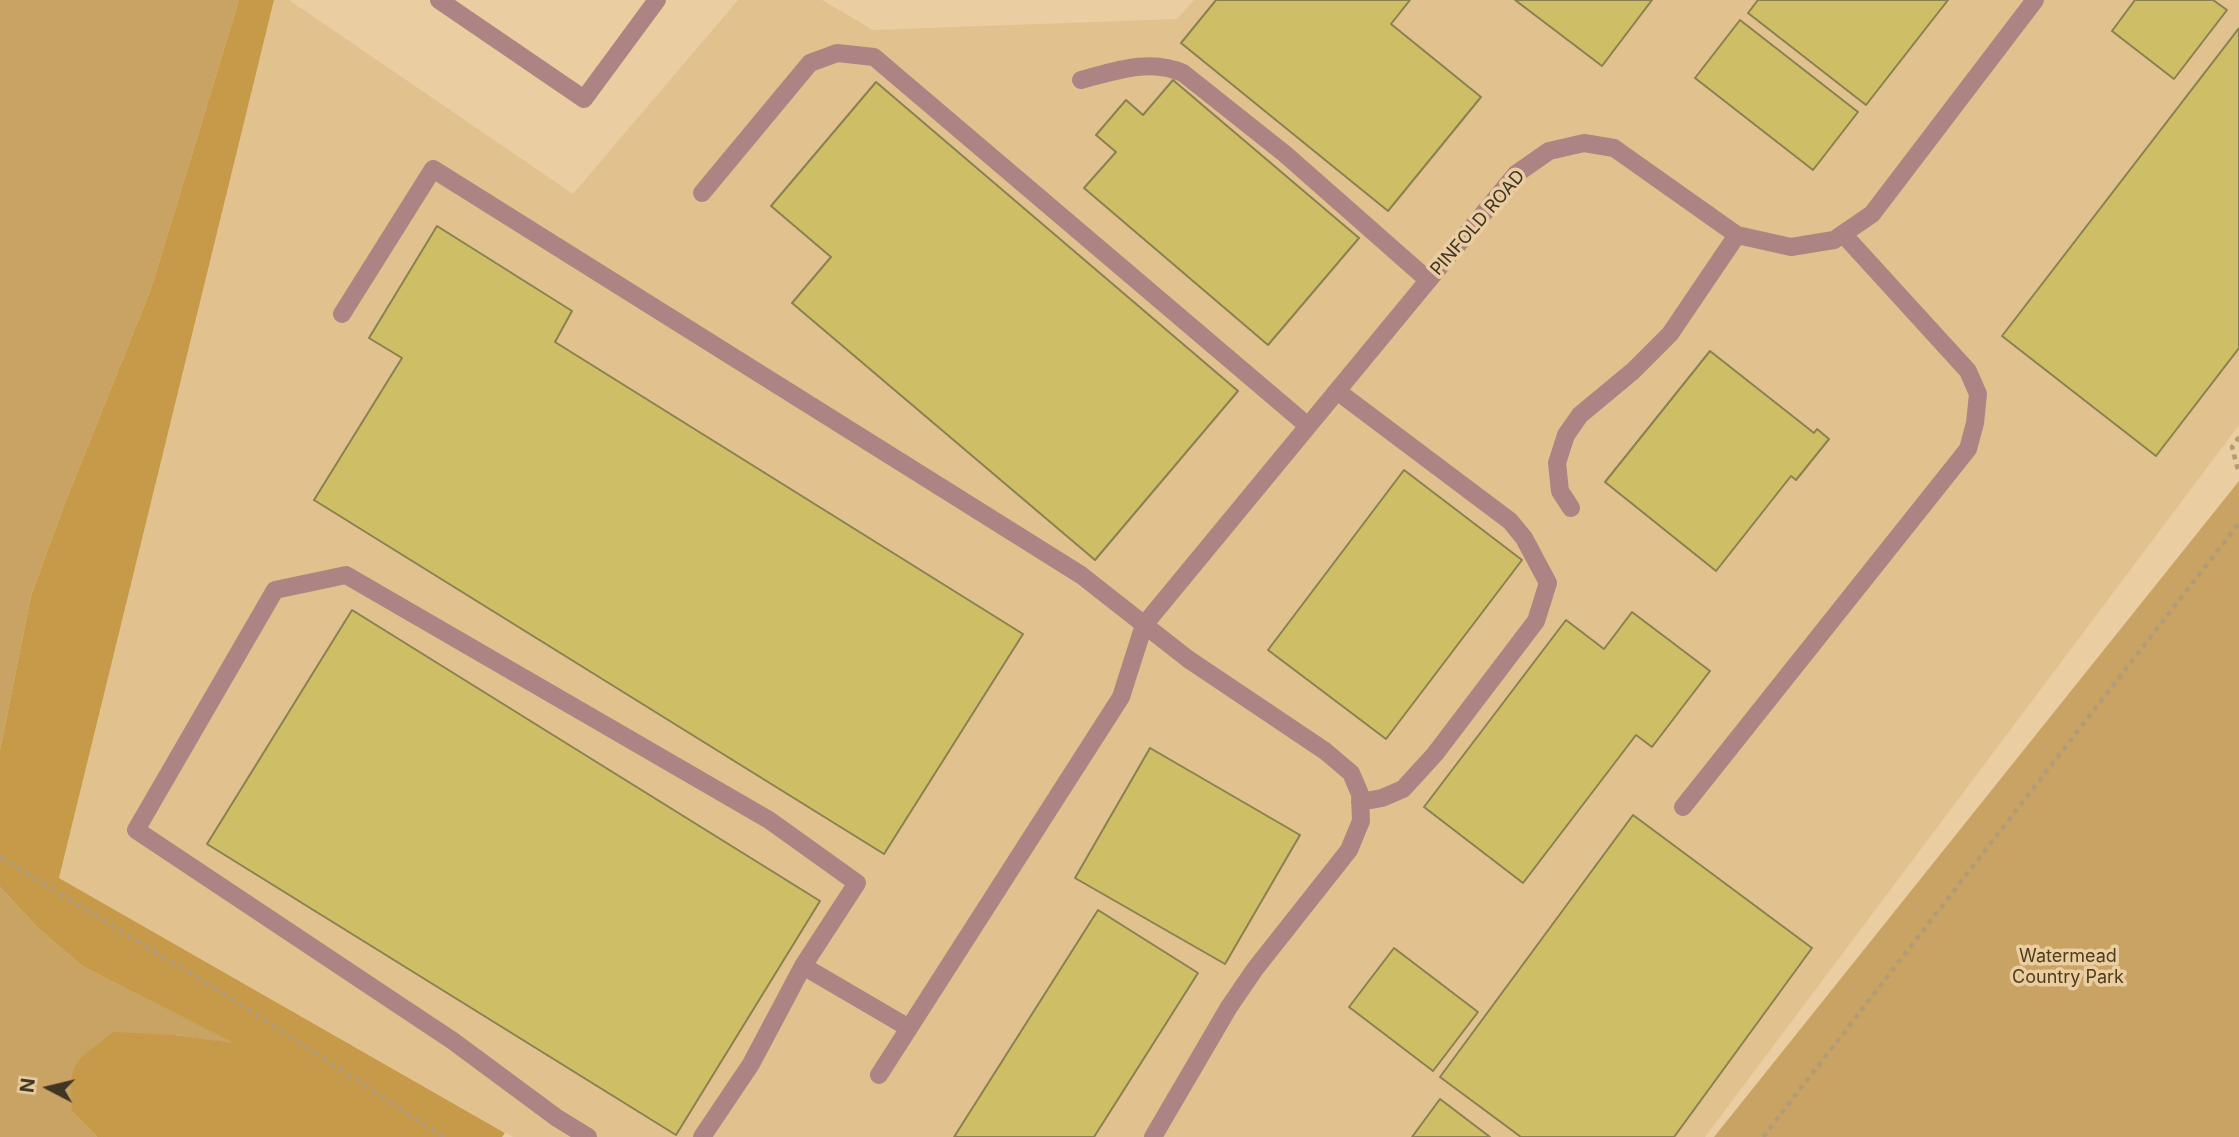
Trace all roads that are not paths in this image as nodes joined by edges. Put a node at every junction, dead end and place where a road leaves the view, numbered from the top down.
1 (439, 0) edge
2 (657, 0) edge
3 (2035, 0) edge
4 (1081, 80) dead end
5 (702, 193) dead end
6 (1843, 234) junction
7 (1737, 235) junction
8 (1428, 280) junction
9 (342, 314) dead end
10 (1337, 391) junction
11 (1307, 426) junction
12 (1571, 508) dead end
13 (1144, 625) junction
14 (1360, 802) junction
15 (1683, 807) dead end
16 (803, 966) junction
17 (909, 1028) junction
18 (879, 1075) dead end
19 (1157, 1135) edge
20 (589, 1137) edge
21 (702, 1137) edge

1 - 2 street
3 - 6 street, PINFOLD ROAD
4 - 8 street
5 - 11 street
6 - 7 street, PINFOLD ROAD
6 - 15 street
7 - 8 street, PINFOLD ROAD
7 - 12 street
8 - 10 street, PINFOLD ROAD
9 - 13 street
10 - 11 street, PINFOLD ROAD
10 - 14 street
11 - 13 street, PINFOLD ROAD
13 - 14 street
13 - 17 street, PINFOLD ROAD
14 - 19 street
16 - 17 street
16 - 20 street
16 - 21 street
17 - 18 street, PINFOLD ROAD

